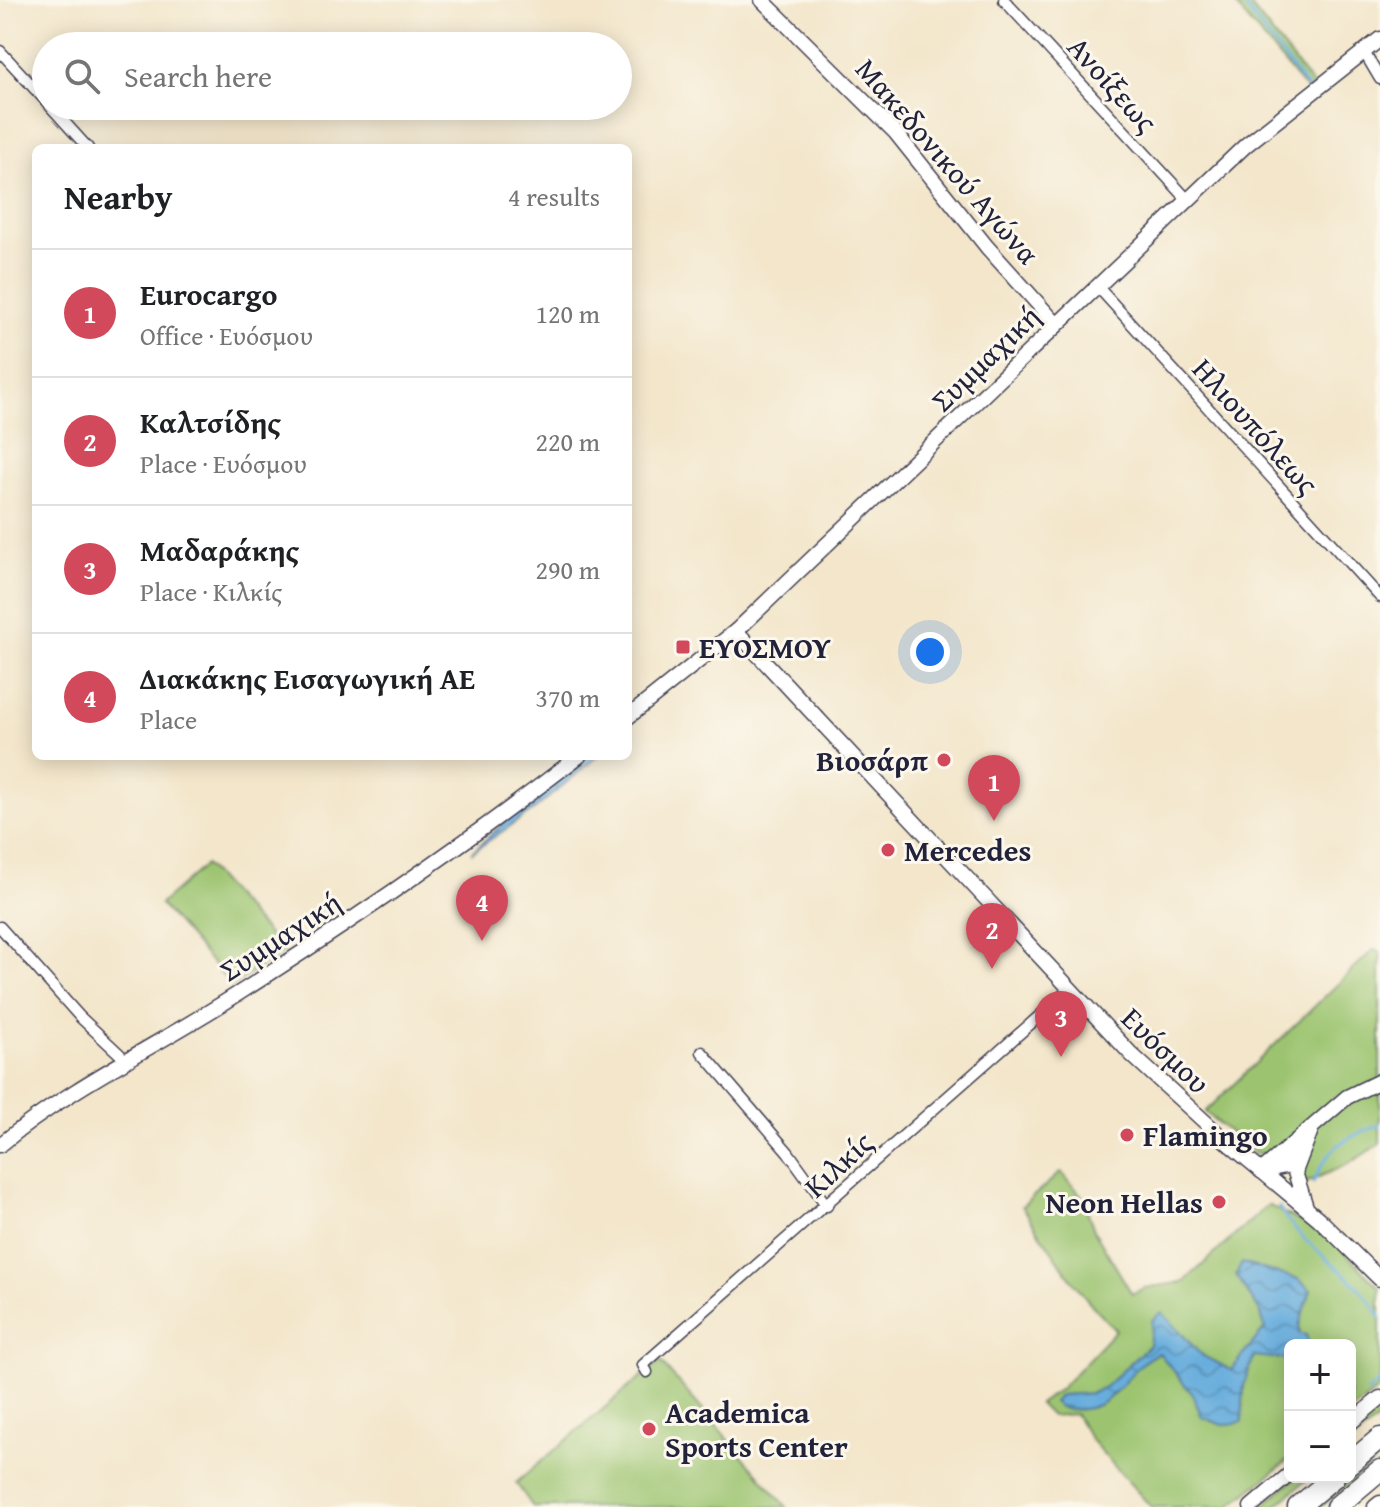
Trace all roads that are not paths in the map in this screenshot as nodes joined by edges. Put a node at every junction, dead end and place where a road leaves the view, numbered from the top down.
1 (762, 0) edge
2 (1004, 0) edge
3 (1380, 39) edge
4 (0, 51) edge
5 (1364, 52) junction
6 (1380, 79) edge
7 (32, 86) edge
8 (63, 120) edge
9 (84, 144) edge
10 (1187, 199) junction
11 (1097, 286) junction
12 (1057, 325) junction
13 (1380, 597) edge
14 (736, 631) junction
15 (632, 714) edge
16 (574, 760) edge
17 (0, 927) edge
18 (1069, 990) junction
19 (702, 1052) dead end
20 (127, 1061) junction
21 (1380, 1081) edge
22 (1313, 1126) junction
23 (0, 1145) edge
24 (1300, 1152) junction
25 (1261, 1171) junction
26 (827, 1206) junction
27 (1306, 1207) junction
28 (1380, 1279) edge
29 (647, 1372) dead end
30 (1380, 1398) edge
31 (1356, 1418) edge
32 (1380, 1438) edge
33 (1356, 1458) edge
34 (1380, 1470) edge
35 (1284, 1479) edge
36 (1327, 1483) edge
37 (1380, 1503) edge
38 (1251, 1507) edge
39 (1298, 1507) edge
40 (1336, 1507) edge
41 (1375, 1507) edge

1 - 12 main road, Μακεδονικού Αγώνα
2 - 10 street, Ανοίξεως
3 - 5 main road, Συμμαχική
4 - 7 street
5 - 6 street
5 - 10 main road, Συμμαχική
8 - 9 street
10 - 11 main road, Συμμαχική
11 - 12 main road, Συμμαχική
11 - 13 street, Ηλιουπόλεως
12 - 14 main road, Συμμαχική
14 - 15 main road, Συμμαχική
14 - 18 main road, Ευόσμου
16 - 20 main road, Συμμαχική
17 - 20 street
18 - 25 main road, Ευόσμου
18 - 26 street, Κιλκίς
19 - 26 street
20 - 23 main road, Συμμαχική
21 - 22 main road
22 - 24 main road
22 - 25 main road
24 - 25 main road
24 - 27 main road
25 - 27 main road, Ευόσμου
26 - 29 street, Κιλκίς
27 - 28 main road, Ευόσμου
30 - 31 main road
32 - 33 highway
34 - 40 highway
35 - 38 main road
36 - 39 highway
37 - 41 main road

